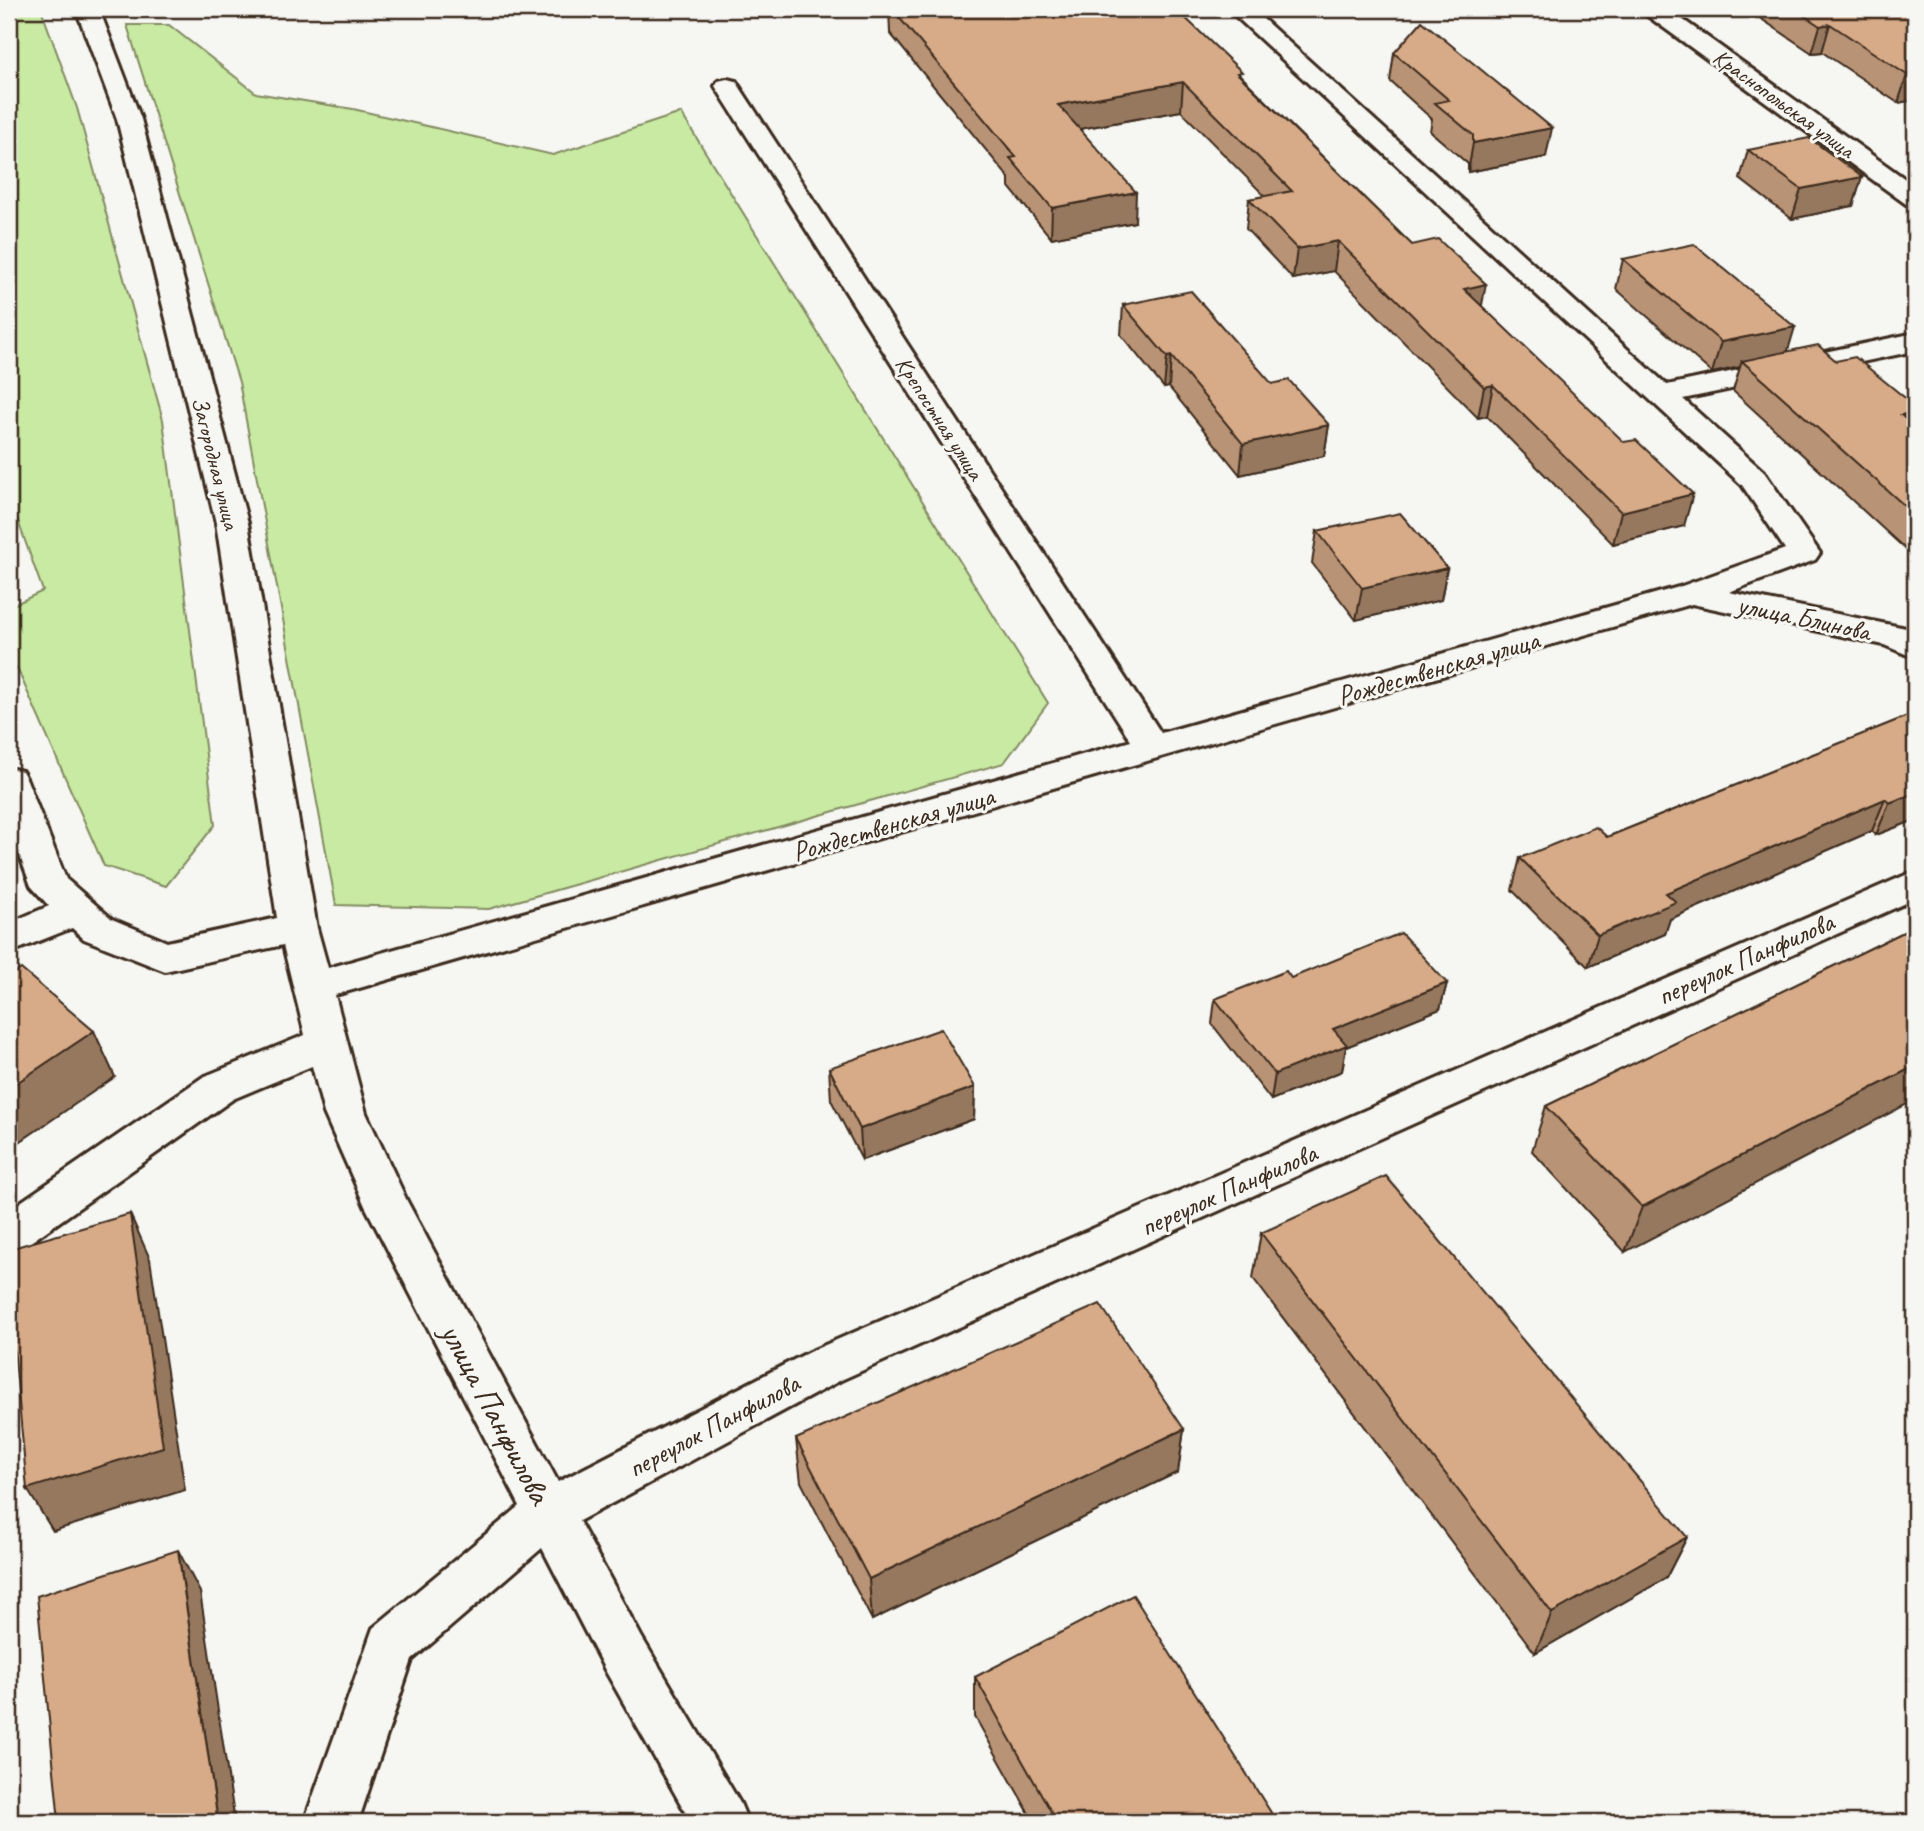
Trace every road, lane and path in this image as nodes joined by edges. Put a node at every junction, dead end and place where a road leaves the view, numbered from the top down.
1 (87, 9) edge
2 (1239, 9) edge
3 (1653, 9) edge
4 (727, 86) dead end
5 (1915, 198) edge
6 (1915, 342) edge
7 (1661, 395) junction
8 (1691, 594) junction
9 (1915, 647) edge
10 (1154, 749) junction
11 (9, 780) edge
12 (1915, 884) edge
13 (76, 910) junction
14 (298, 928) junction
15 (9, 939) edge
16 (312, 987) junction
17 (326, 1043) junction
18 (9, 1233) edge
19 (549, 1512) junction
20 (331, 1822) edge
21 (721, 1822) edge

1 - 14 street, Загородная улица
2 - 7 street, Рождественская улица
3 - 5 street, Краснопольская улица
4 - 10 street, Крепостная улица
6 - 7 street
7 - 8 street, Рождественская улица
8 - 9 street, улица Блинова
8 - 10 street, Рождественская улица
10 - 16 street, Рождественская улица
11 - 13 street
12 - 19 street, переулок Панфилова
13 - 14 street
13 - 15 street
14 - 16 street, Загородная улица
16 - 17 street, улица Панфилова
17 - 18 street
17 - 19 street, улица Панфилова
19 - 20 street, переулок Панфилова
19 - 21 street, улица Панфилова

